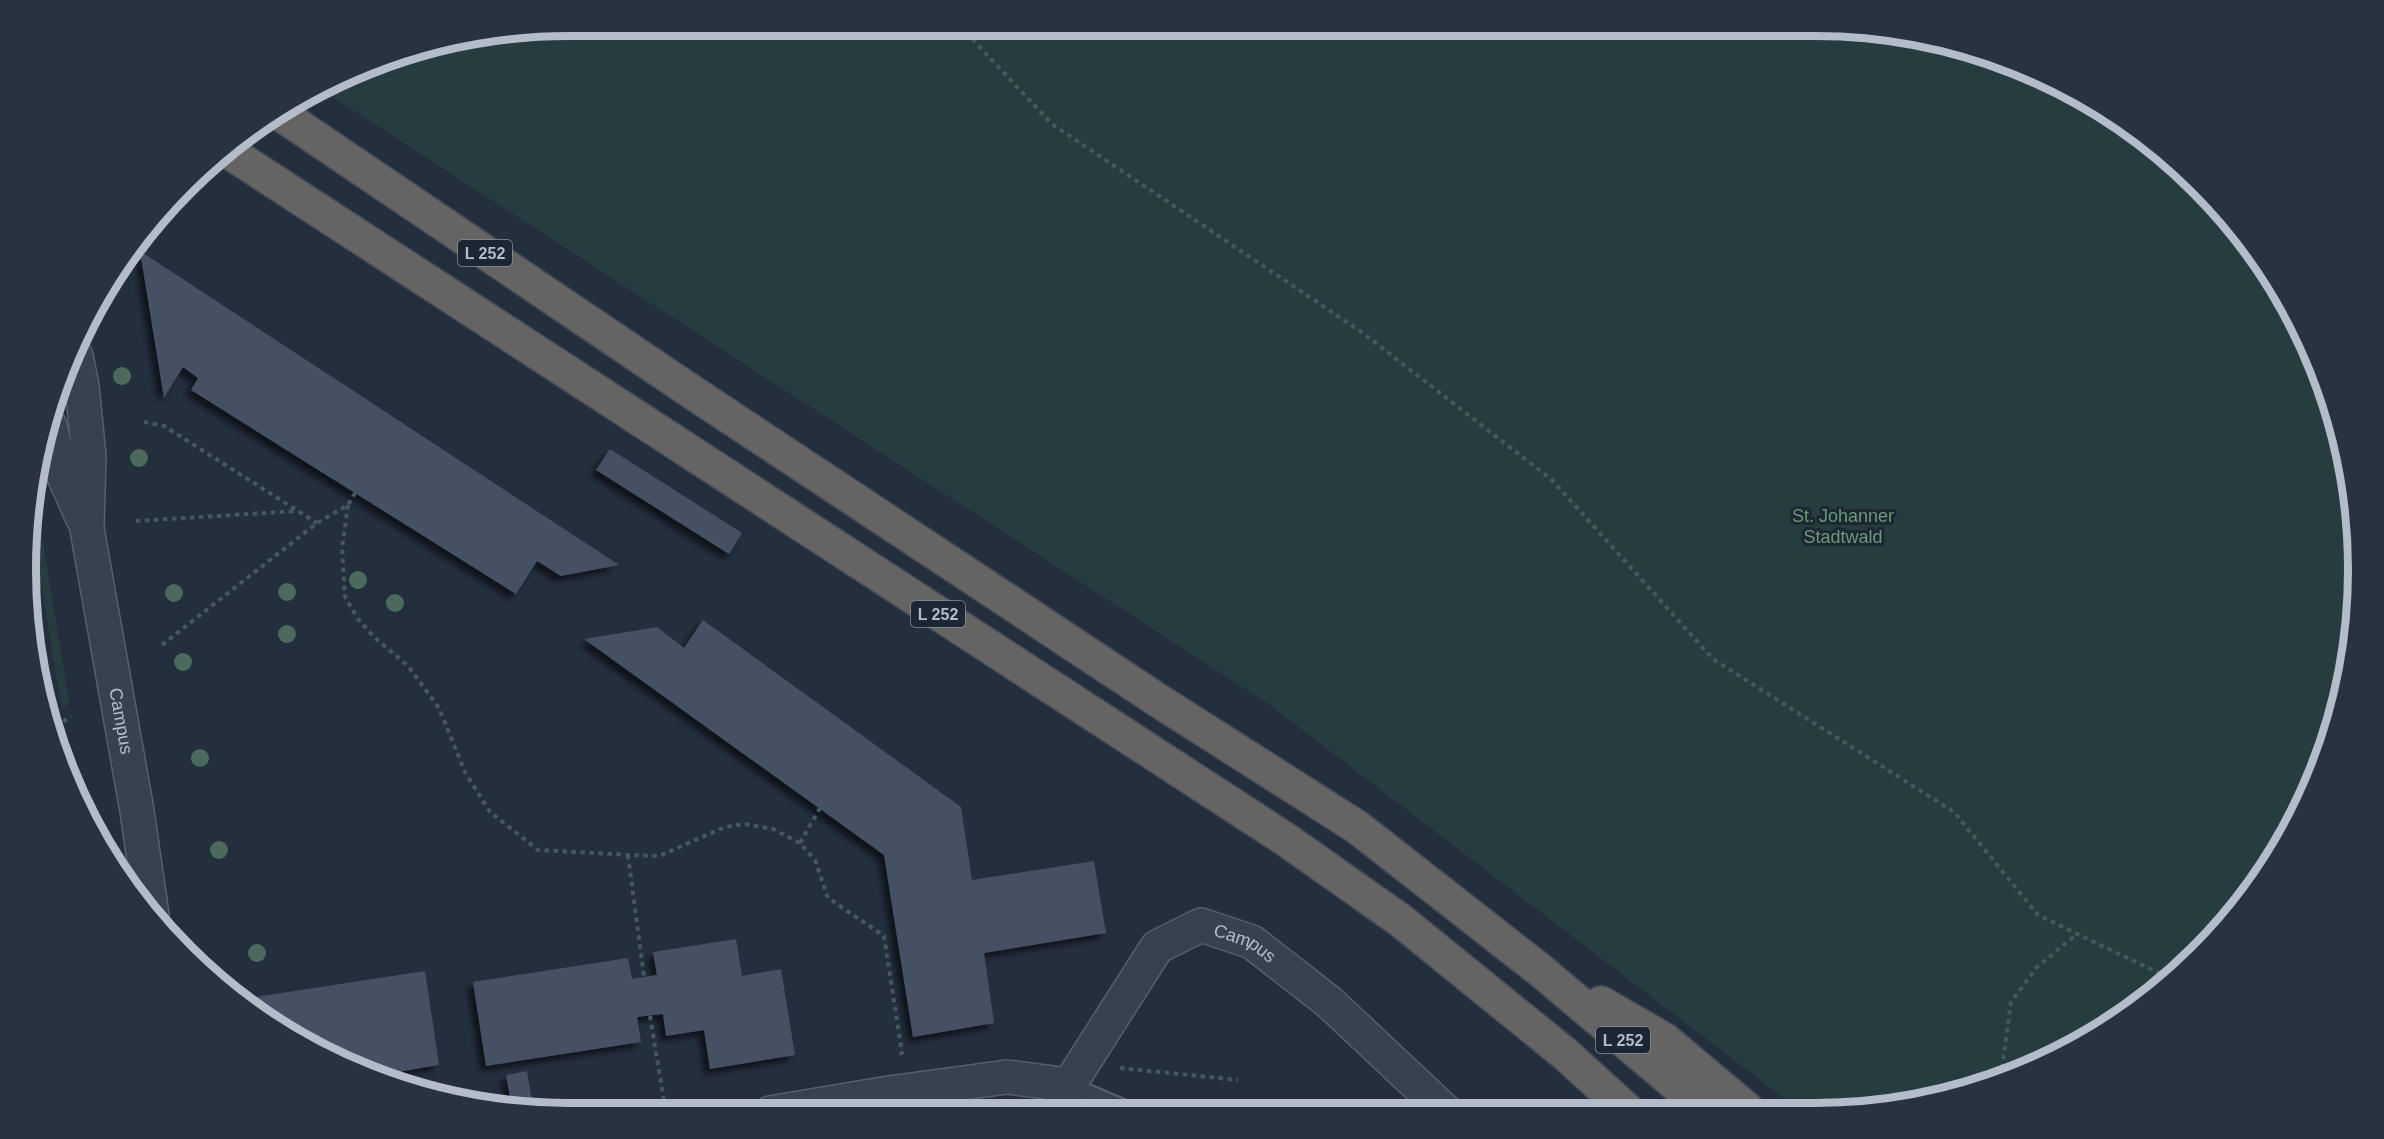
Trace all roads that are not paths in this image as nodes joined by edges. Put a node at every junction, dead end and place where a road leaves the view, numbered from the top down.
1 (286, 118) edge
2 (234, 155) edge
3 (224, 163) edge
4 (297, 196) junction
5 (77, 365) edge
6 (53, 437) edge
7 (87, 529) junction
8 (150, 898) edge
9 (1540, 970) junction
10 (1564, 1053) junction
11 (1070, 1087) edge
12 (829, 1103) edge
13 (1108, 1103) edge
14 (1436, 1103) edge
15 (1604, 1103) edge
16 (1619, 1103) edge
17 (1698, 1103) edge
18 (1740, 1103) edge

1 - 9 highway, L 252
2 - 4 highway, L 252
3 - 4 street
4 - 10 highway, L 252
5 - 7 street, Campus
6 - 7 street, Campus
7 - 8 street, Campus
9 - 17 highway, L 252
9 - 18 highway
10 - 15 highway
10 - 16 highway, L 252
11 - 12 street
11 - 13 lane
11 - 14 street, Campus

